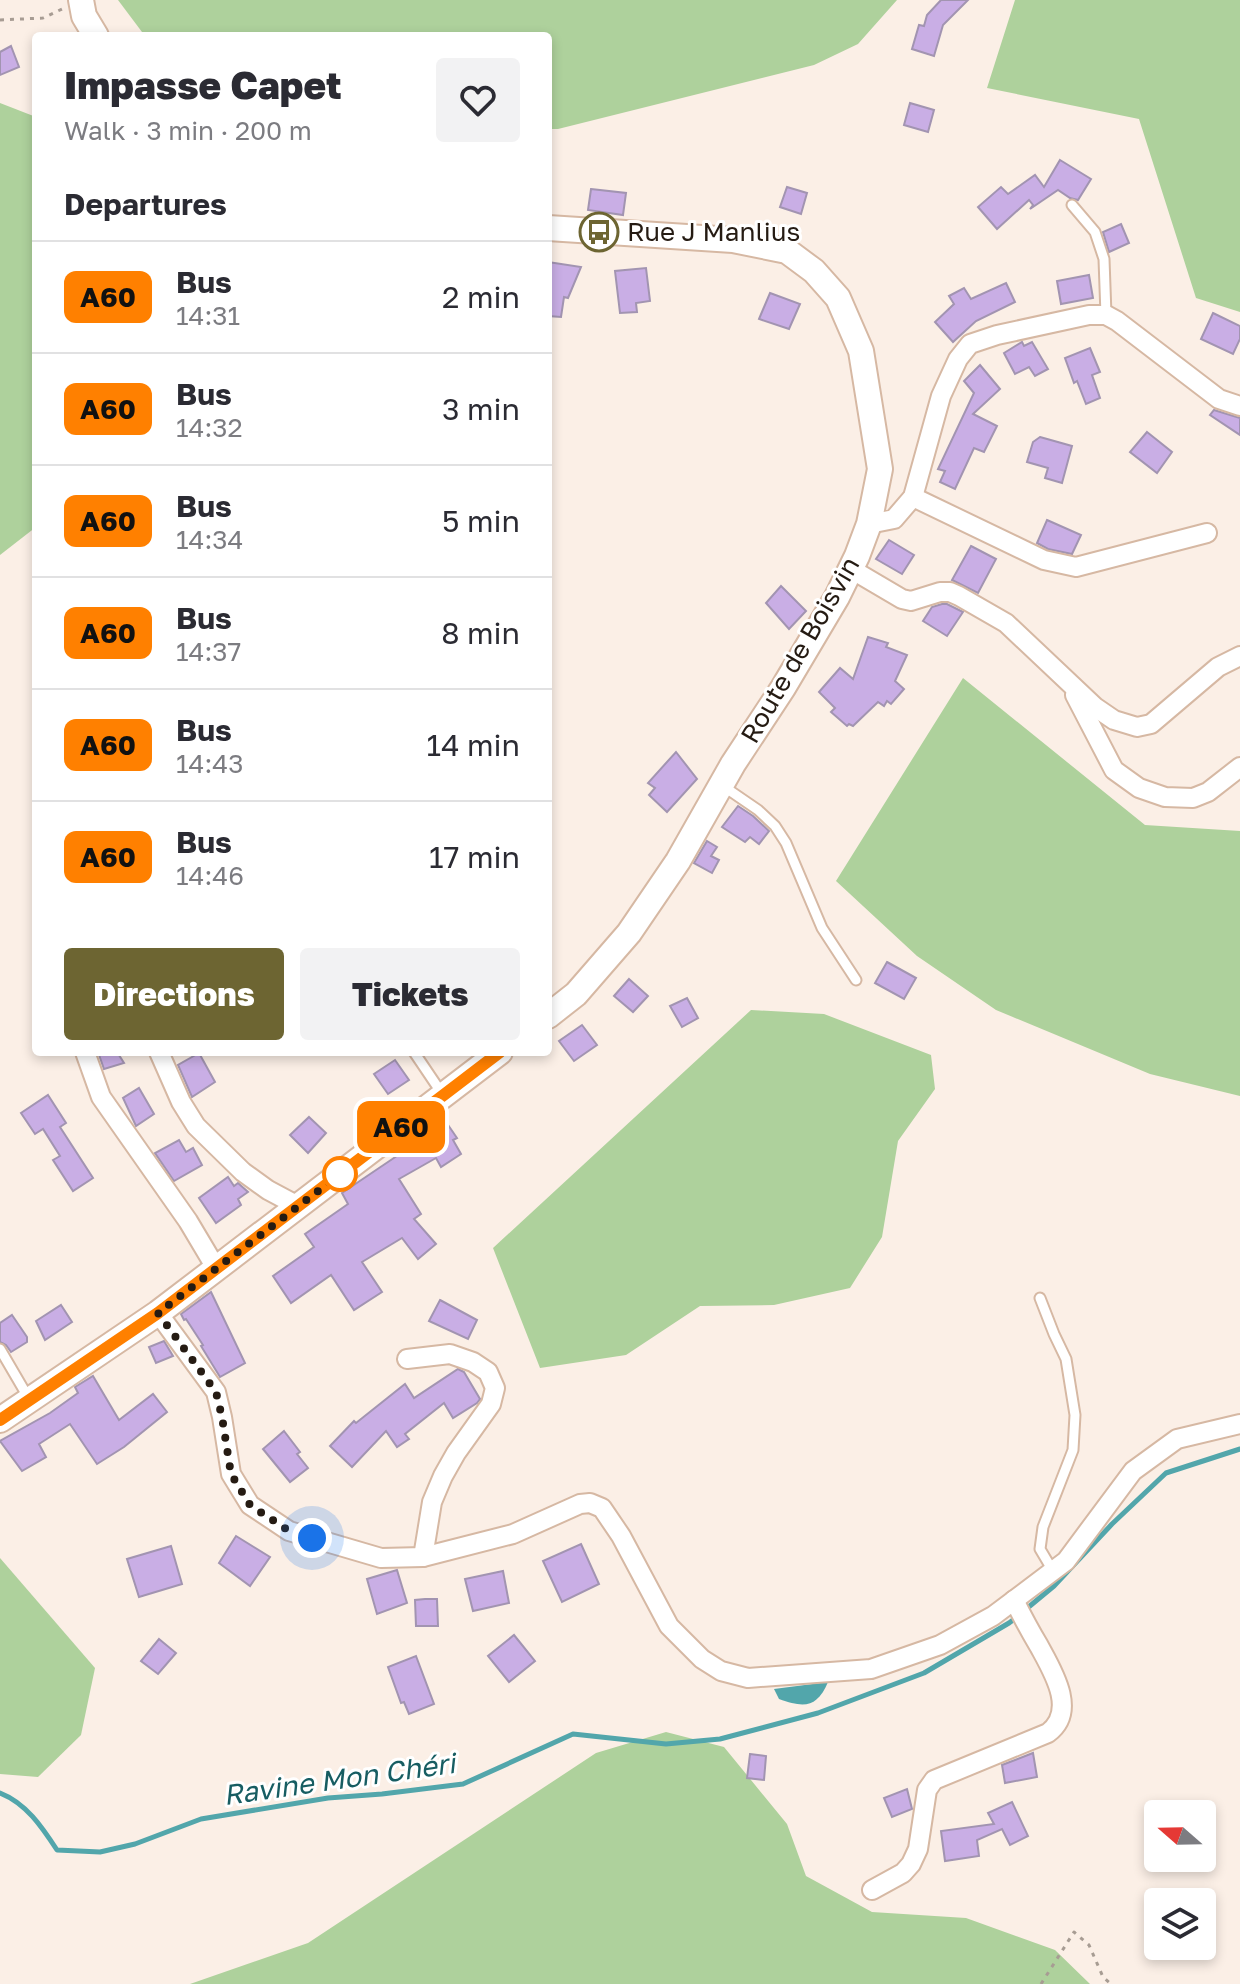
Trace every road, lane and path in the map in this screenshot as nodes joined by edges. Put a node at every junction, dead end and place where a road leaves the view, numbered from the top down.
1 (81, 0) edge
2 (0, 20) edge
3 (94, 32) edge
4 (1072, 205) dead end
5 (552, 228) edge
6 (1106, 315) junction
7 (1240, 406) edge
8 (913, 497) junction
9 (869, 524) junction
10 (1207, 533) dead end
11 (851, 569) junction
12 (1240, 656) edge
13 (1069, 682) junction
14 (1240, 767) edge
15 (721, 785) junction
16 (856, 980) dead end
17 (552, 1013) edge
18 (86, 1056) edge
19 (161, 1056) edge
20 (417, 1056) edge
21 (495, 1056) edge
22 (443, 1095) junction
23 (298, 1206) junction
24 (216, 1268) junction
25 (1040, 1298) dead end
26 (158, 1313) junction
27 (0, 1349) edge
28 (407, 1359) dead end
29 (29, 1400) junction
30 (0, 1420) edge
31 (1240, 1424) edge
32 (423, 1557) junction
33 (1053, 1571) junction
34 (1014, 1600) junction
35 (872, 1890) dead end
36 (1041, 1984) edge
37 (1111, 1984) edge

1 - 2 path
1 - 3 main road
4 - 6 lane
5 - 9 main road, Route de Boisvin
6 - 7 street
6 - 8 street
8 - 9 street
8 - 10 street
9 - 11 main road, Route de Boisvin
11 - 13 street
11 - 15 main road, Route de Boisvin
12 - 13 street
13 - 14 street
15 - 16 lane
15 - 17 main road, Route de Boisvin
18 - 24 street
19 - 23 street
20 - 22 lane
21 - 22 main road
22 - 23 main road
23 - 24 main road
24 - 26 main road
25 - 33 lane
26 - 29 main road
26 - 32 street
27 - 29 lane
28 - 32 street
29 - 30 main road
31 - 33 street
32 - 34 street
33 - 34 street
34 - 35 street
36 - 37 path

